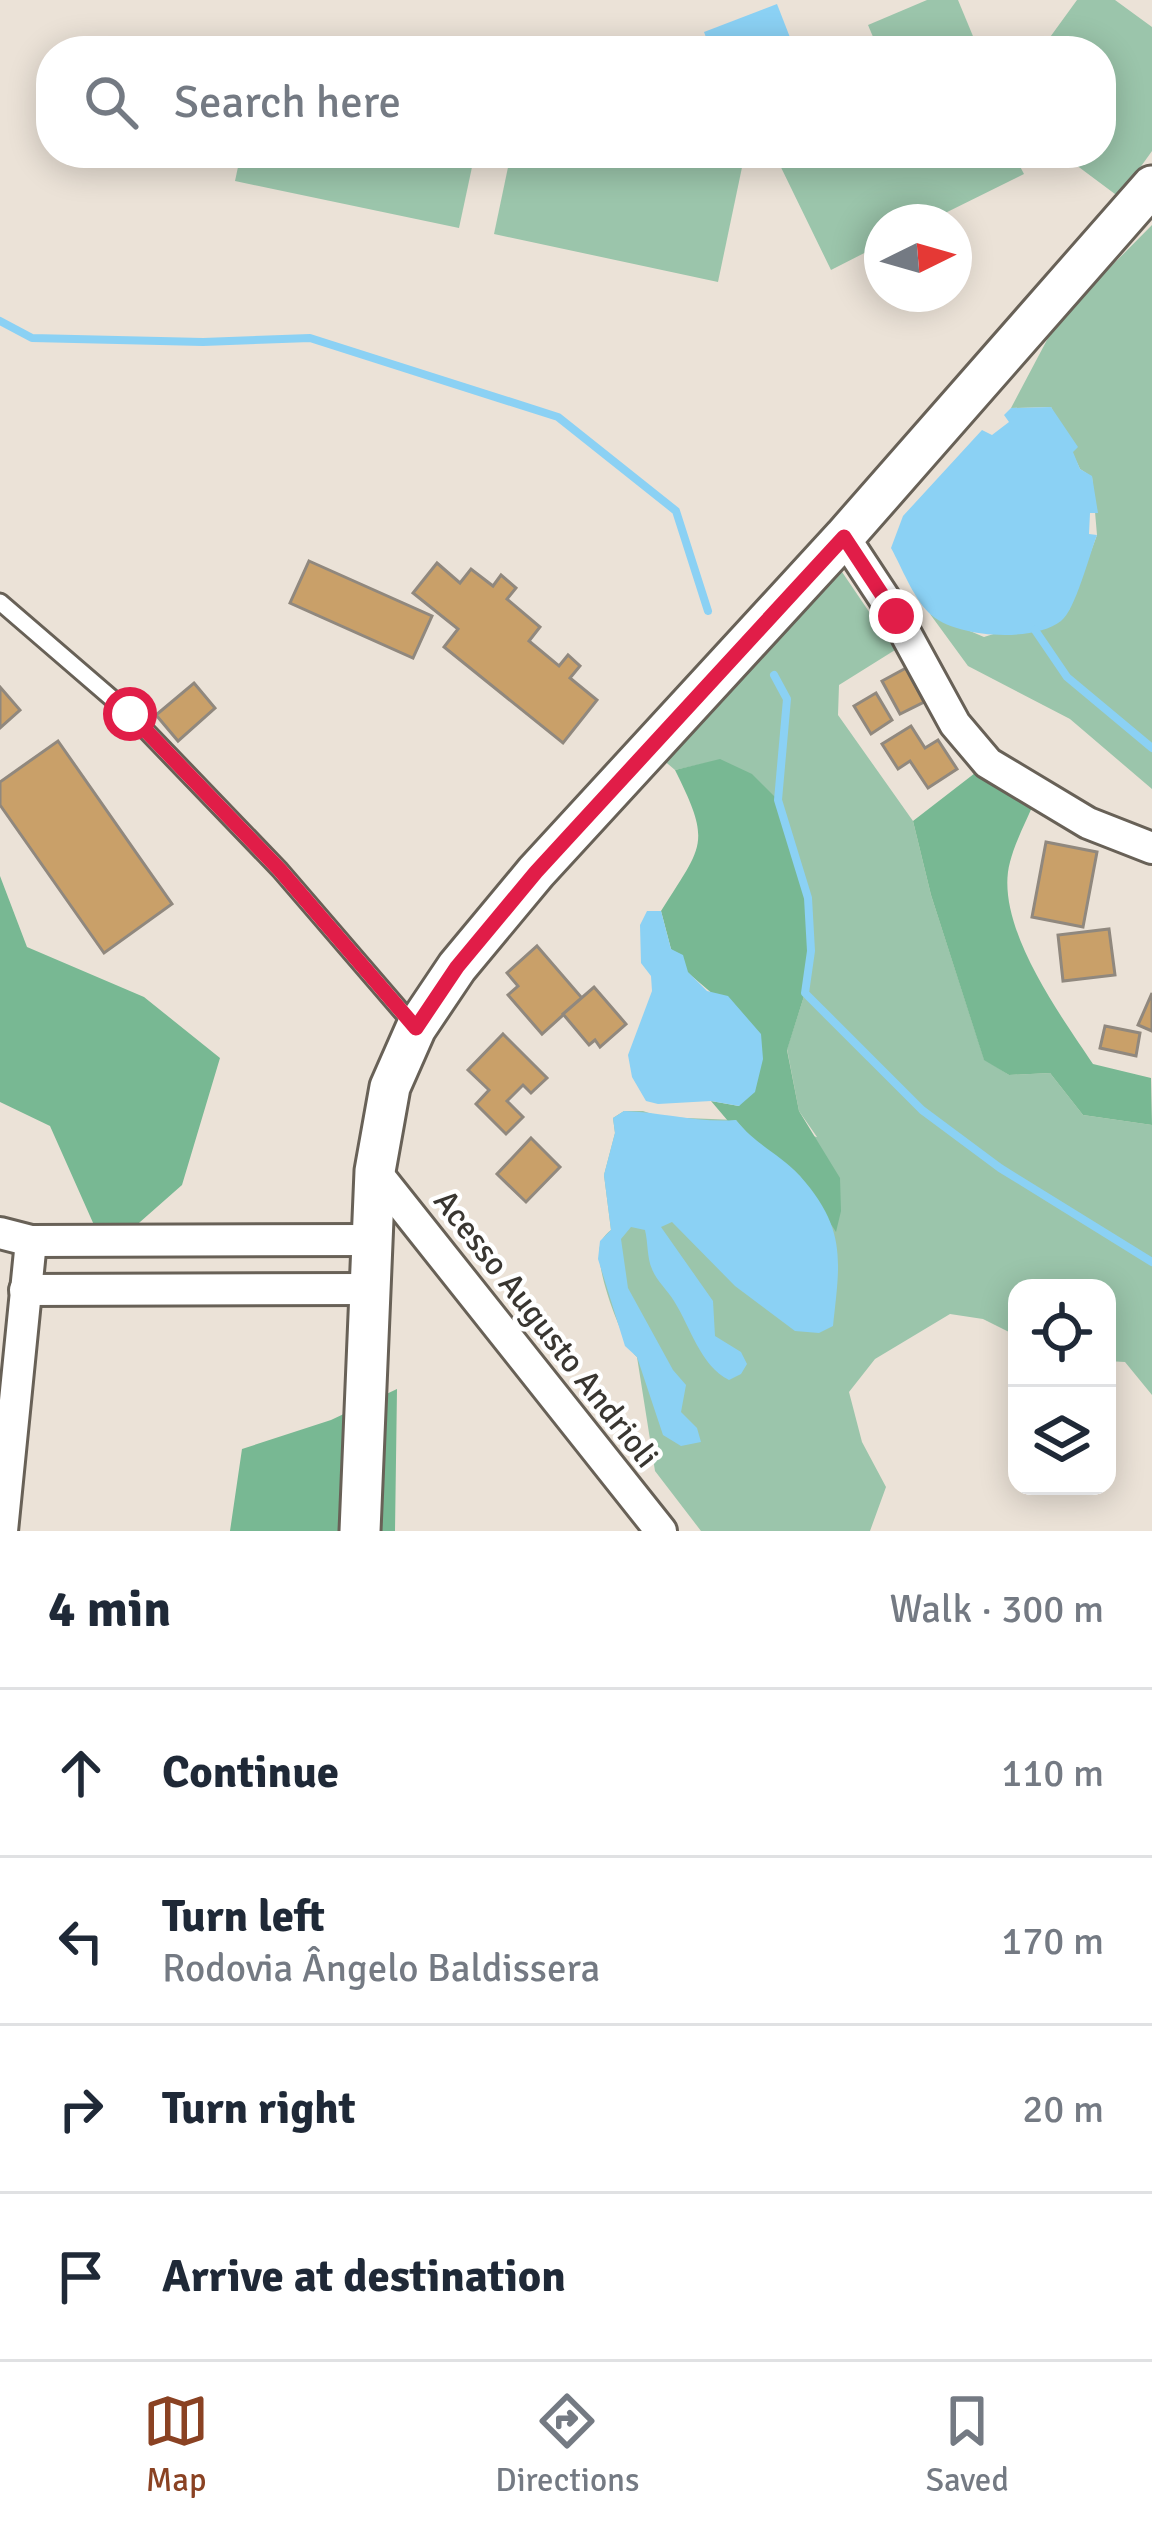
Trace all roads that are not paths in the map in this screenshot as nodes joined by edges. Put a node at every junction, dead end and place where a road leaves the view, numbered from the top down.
1 (1152, 186) edge
2 (844, 537) junction
3 (0, 602) edge
4 (1152, 848) edge
5 (416, 1028) junction
6 (376, 1171) junction
7 (0, 1233) edge
8 (31, 1240) junction
9 (371, 1240) junction
10 (368, 1289) junction
11 (26, 1290) junction
12 (7, 1395) edge
13 (2, 1531) edge
14 (360, 1531) edge
15 (661, 1531) edge

1 - 2 street
2 - 4 street
2 - 5 street
3 - 5 lane
5 - 6 street
6 - 9 street
6 - 15 street, Acesso Augusto Andrioli
7 - 8 street
8 - 9 street
8 - 11 street
9 - 10 street
10 - 11 street
10 - 14 street
11 - 12 street
12 - 13 street

